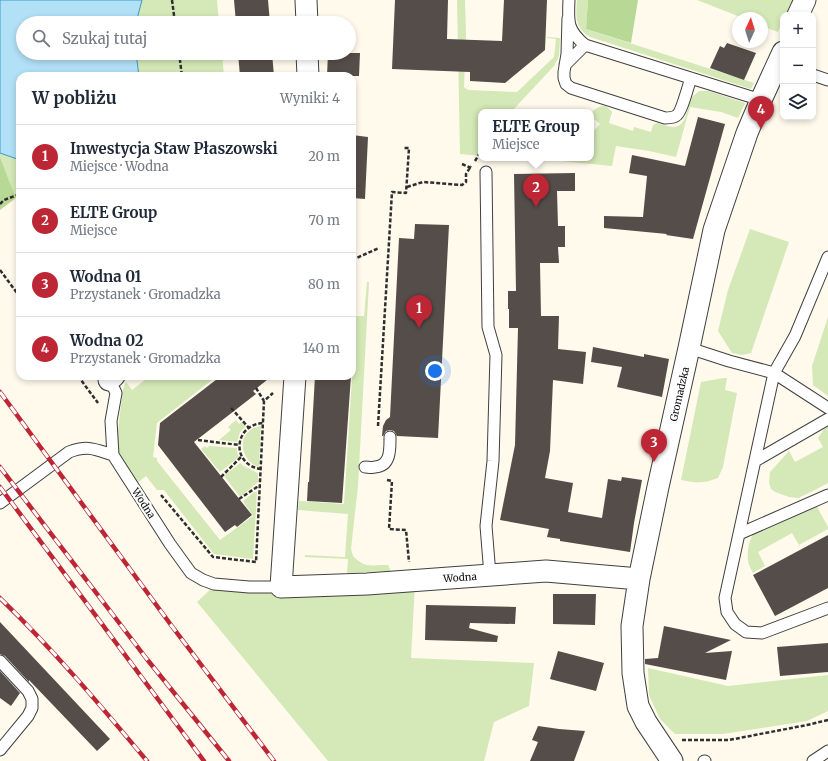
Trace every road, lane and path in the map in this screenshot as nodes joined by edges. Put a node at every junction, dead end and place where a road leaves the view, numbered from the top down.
1 (172, 0) edge
2 (306, 0) edge
3 (569, 0) edge
4 (806, 0) edge
5 (800, 12) edge
6 (174, 16) edge
7 (307, 16) edge
8 (568, 18) junction
9 (584, 45) junction
10 (180, 60) edge
11 (307, 60) edge
12 (780, 61) edge
13 (565, 66) junction
14 (181, 72) edge
15 (308, 72) edge
16 (816, 76) edge
17 (691, 78) junction
18 (828, 80) edge
19 (761, 100) junction
20 (403, 148) dead end
21 (478, 156) edge
22 (486, 172) dead end
23 (407, 187) junction
24 (16, 196) edge
25 (0, 204) edge
26 (379, 248) dead end
27 (828, 257) edge
28 (356, 258) edge
29 (0, 270) edge
30 (16, 292) edge
31 (689, 348) junction
32 (774, 373) junction
33 (81, 380) edge
34 (112, 380) edge
35 (295, 380) edge
36 (256, 388) dead end
37 (278, 389) dead end
38 (264, 401) junction
39 (231, 408) dead end
40 (828, 408) edge
41 (828, 420) edge
42 (111, 421) junction
43 (263, 423) junction
44 (378, 426) dead end
45 (249, 428) junction
46 (390, 438) dead end
47 (198, 440) dead end
48 (239, 444) junction
49 (113, 455) junction
50 (242, 456) junction
51 (755, 461) junction
52 (370, 467) joint
53 (261, 470) junction
54 (221, 477) dead end
55 (260, 485) junction
56 (161, 495) dead end
57 (828, 495) edge
58 (239, 499) dead end
59 (0, 503) edge
60 (739, 534) junction
61 (409, 566) dead end
62 (490, 575) junction
63 (639, 579) junction
64 (281, 587) junction
65 (828, 608) edge
66 (0, 661) edge
67 (828, 720) edge
68 (658, 740) junction
69 (0, 750) edge
70 (828, 751) edge
71 (672, 761) edge
72 (813, 761) edge

1 - 6 path
2 - 7 street
3 - 8 lane
4 - 5 street
8 - 9 lane
8 - 13 lane
9 - 13 lane
9 - 17 lane
10 - 14 path
11 - 15 street
12 - 19 street, Gromadzka
13 - 17 lane
16 - 18 lane
17 - 19 lane
19 - 31 street, Gromadzka
20 - 23 path
21 - 23 path
22 - 62 lane
23 - 44 path
24 - 25 path
26 - 28 path
27 - 32 lane
29 - 30 path
31 - 32 lane
31 - 63 street, Gromadzka
32 - 40 lane
32 - 51 lane
33 - 42 path
34 - 42 lane, Wodna
35 - 64 street
36 - 38 path
37 - 38 path
38 - 43 path
39 - 45 path
41 - 51 lane
42 - 49 lane, Wodna
43 - 45 path
43 - 53 path
45 - 48 path
46 - 52 lane
47 - 48 path
48 - 50 path
49 - 59 lane
49 - 64 lane, Wodna
50 - 53 path
50 - 54 path
51 - 60 lane
52 - 61 path
53 - 55 path
55 - 56 path
55 - 58 path
57 - 60 lane
60 - 65 lane
62 - 63 street, Wodna
62 - 64 street, Wodna
63 - 68 street, Gromadzka
66 - 69 lane
67 - 68 path
68 - 71 street, Gromadzka
70 - 72 lane

